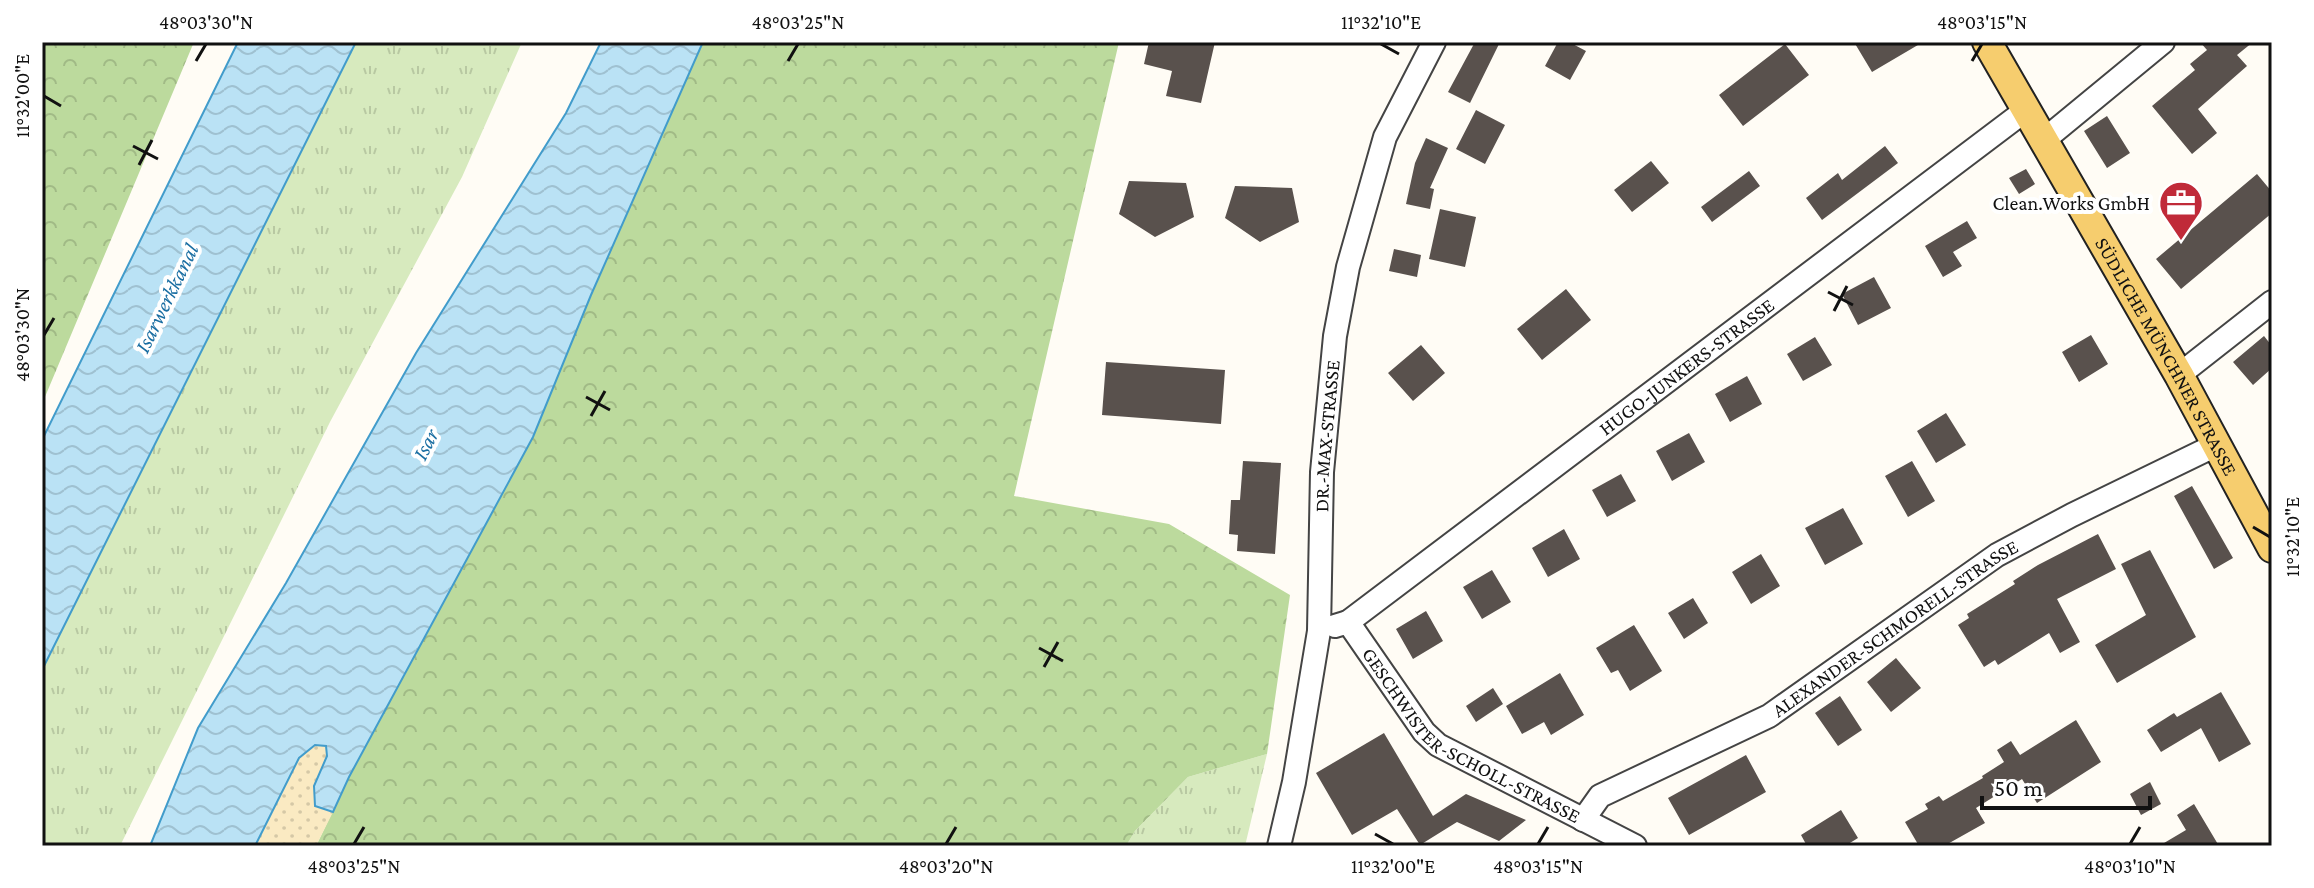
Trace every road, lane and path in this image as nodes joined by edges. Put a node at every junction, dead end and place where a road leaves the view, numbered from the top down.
1 (1434, 42) edge
2 (1987, 42) edge
3 (2163, 42) edge
4 (2026, 110) junction
5 (2044, 140) junction
6 (2272, 302) edge
7 (2179, 375) junction
8 (2216, 445) junction
9 (2272, 548) edge
10 (1348, 622) junction
11 (1319, 631) junction
12 (1583, 820) junction
13 (1279, 846) edge
14 (1635, 846) edge

1 - 11 street, DR.-MAX-STRASSE
2 - 4 main road, SÜDLICHE MÜNCHNER STRASSE
3 - 5 street
4 - 5 main road, SÜDLICHE MÜNCHNER STRASSE
4 - 10 street, HUGO-JUNKERS-STRASSE
5 - 7 main road, SÜDLICHE MÜNCHNER STRASSE
6 - 7 street
7 - 8 main road, SÜDLICHE MÜNCHNER STRASSE
8 - 9 main road, SÜDLICHE MÜNCHNER STRASSE
8 - 12 street, ALEXANDER-SCHMORELL-STRASSE
10 - 11 street, GESCHWISTER-SCHOLL-STRASSE
10 - 12 street, GESCHWISTER-SCHOLL-STRASSE
11 - 13 street, DR.-MAX-STRASSE
12 - 14 street, GESCHWISTER-SCHOLL-STRASSE

